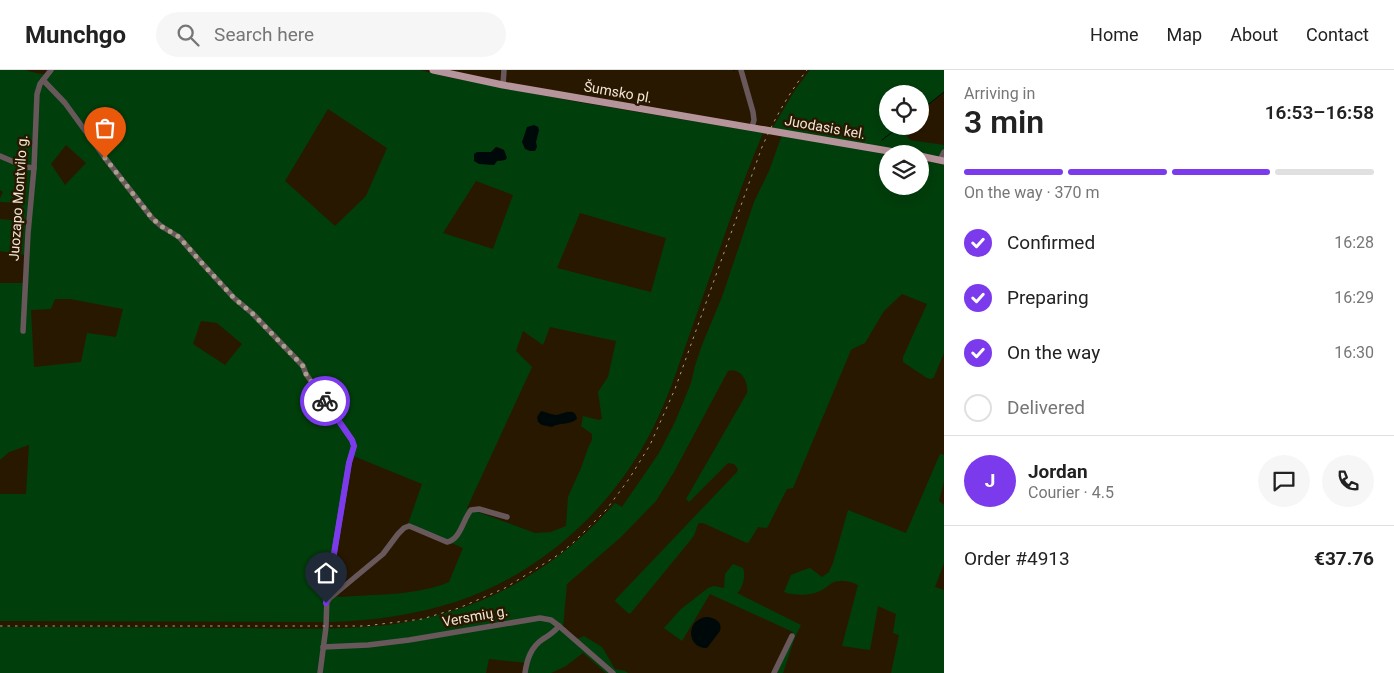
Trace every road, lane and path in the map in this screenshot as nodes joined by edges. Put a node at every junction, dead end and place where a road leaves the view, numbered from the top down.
1 (51, 70) edge
2 (433, 70) edge
3 (504, 70) edge
4 (741, 70) edge
5 (43, 80) junction
6 (503, 85) junction
7 (752, 127) junction
8 (769, 130) joint
9 (879, 149) edge
10 (944, 152) edge
11 (0, 156) edge
12 (929, 158) edge
13 (942, 160) edge
14 (34, 168) junction
15 (23, 331) dead end
16 (507, 517) dead end
17 (326, 603) junction
18 (558, 626) junction
19 (792, 636) dead end
20 (323, 647) junction
21 (320, 673) edge
22 (525, 673) edge
23 (613, 673) edge
24 (774, 673) edge

1 - 5 street, Juozapo Montvilo g.
2 - 6 main road, Šumsko pl.
3 - 6 street
4 - 7 street
5 - 14 street, Juozapo Montvilo g.
5 - 17 street
6 - 7 main road, Šumsko pl.
7 - 8 main road, Šumsko pl.
8 - 9 main road, Juodasis kel.
10 - 13 street
11 - 14 street
12 - 13 main road
14 - 15 street, Juozapo Montvilo g.
16 - 17 street
17 - 20 street
18 - 20 street, Versmių g.
18 - 22 street
18 - 23 street, Versmių g.
19 - 24 street
20 - 21 street

